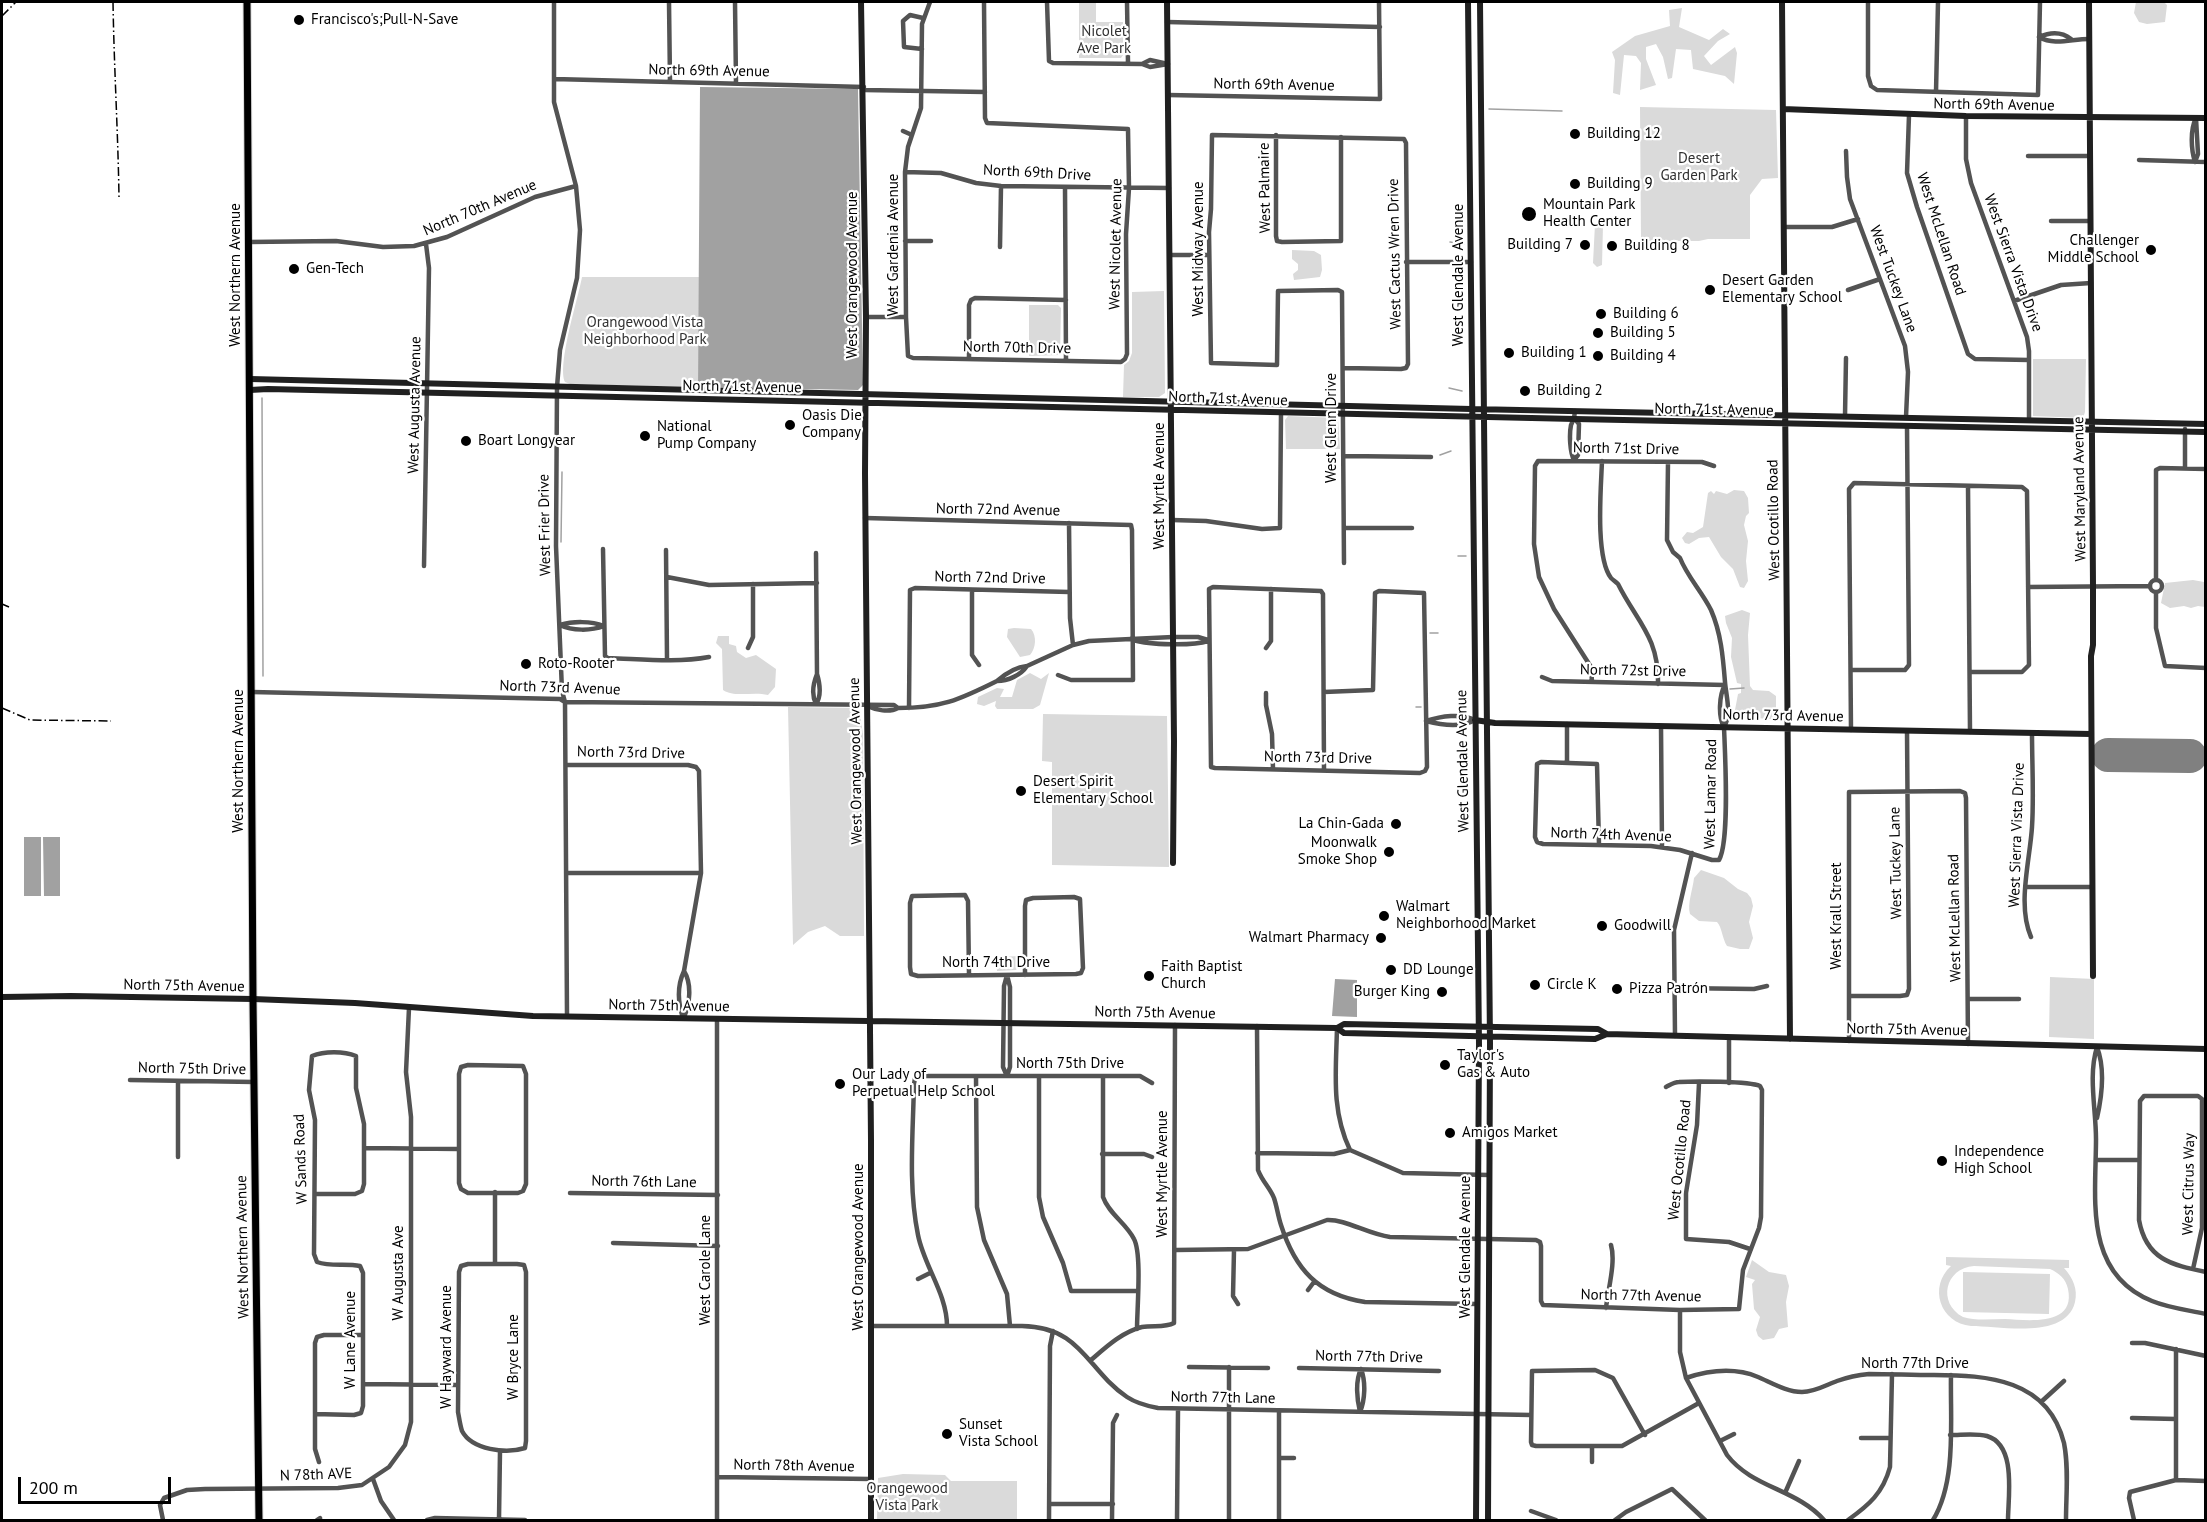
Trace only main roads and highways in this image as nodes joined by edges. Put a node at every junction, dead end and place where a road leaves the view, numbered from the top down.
1 (247, 2) edge
2 (259, 1521) edge

1 - 2 main road, West Northern Avenue

